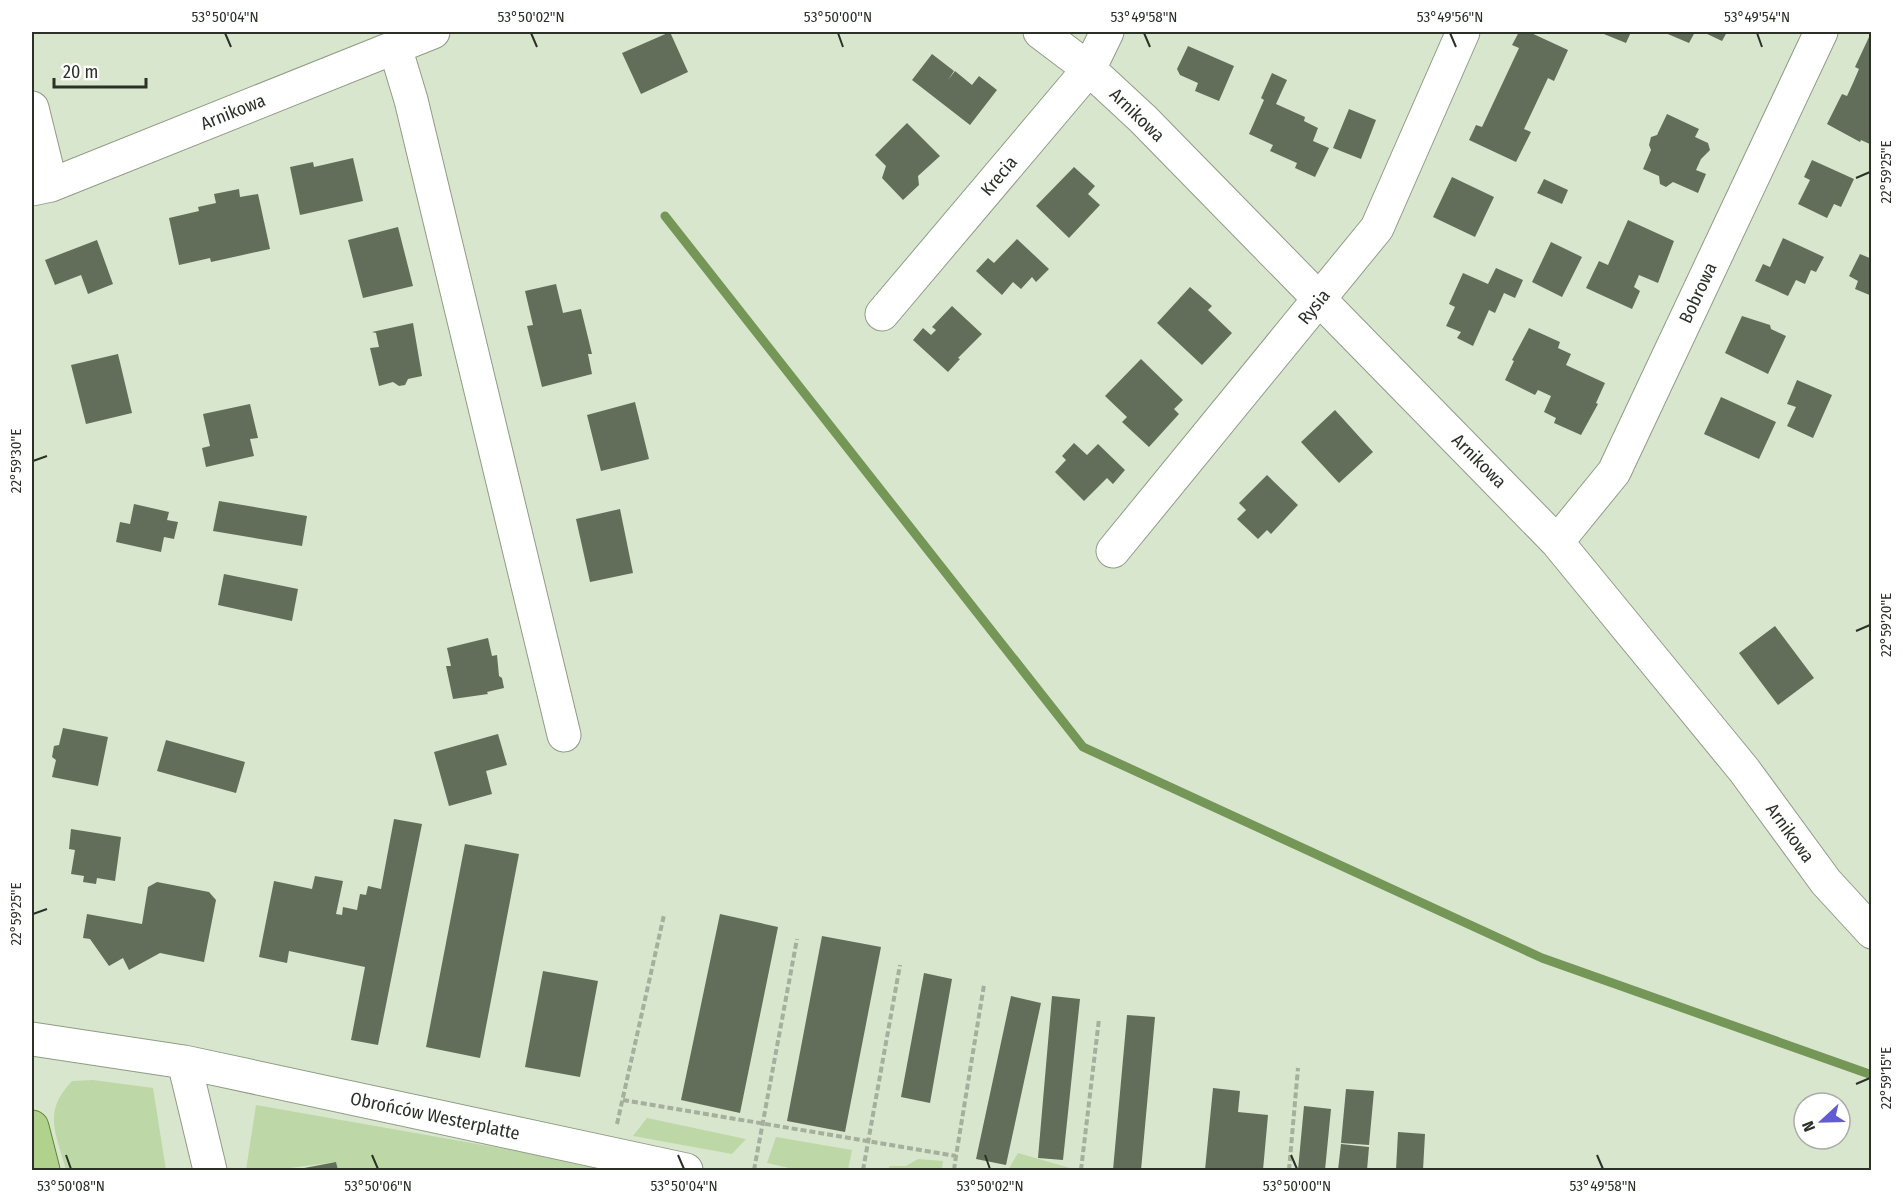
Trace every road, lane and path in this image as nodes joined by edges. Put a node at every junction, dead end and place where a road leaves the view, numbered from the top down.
1 (1040, 32) edge
2 (1107, 32) edge
3 (1463, 32) edge
4 (1821, 32) edge
5 (418, 37) edge
6 (1089, 69) junction
7 (32, 108) edge
8 (41, 187) edge
9 (1321, 298) junction
10 (882, 314) dead end
11 (1557, 542) junction
12 (1113, 551) dead end
13 (564, 735) dead end
14 (664, 915) dead end
15 (1872, 932) edge
16 (797, 939) dead end
17 (900, 965) dead end
18 (984, 986) dead end
19 (1099, 1019) dead end
20 (32, 1039) edge
21 (184, 1062) junction
22 (1298, 1068) dead end
23 (623, 1100) junction
24 (763, 1123) junction
25 (32, 1127) edge
26 (868, 1141) junction
27 (610, 1154) junction
28 (956, 1156) junction
29 (43, 1170) edge
30 (210, 1170) edge
31 (686, 1170) edge
32 (754, 1170) edge
33 (863, 1170) edge
34 (954, 1170) edge
35 (1081, 1170) edge
36 (1289, 1170) edge

1 - 6 street, Arnikowa
2 - 6 street, Krecia
3 - 9 street, Rysia
4 - 11 street, Bobrowa
5 - 8 street, Arnikowa
5 - 13 street
6 - 9 street, Arnikowa
6 - 10 street, Krecia
7 - 8 street
9 - 11 street, Arnikowa
9 - 12 street, Rysia
11 - 15 street, Arnikowa
14 - 23 path
16 - 24 path
17 - 26 path
18 - 28 path
19 - 35 path
20 - 21 street, Obrońców Westerplatte
21 - 27 street, Obrońców Westerplatte
21 - 30 street
22 - 36 path
23 - 24 path
23 - 27 path
24 - 26 path
24 - 32 path
25 - 29 main road
26 - 28 path
26 - 33 path
27 - 31 street, Obrońców Westerplatte
28 - 34 path

